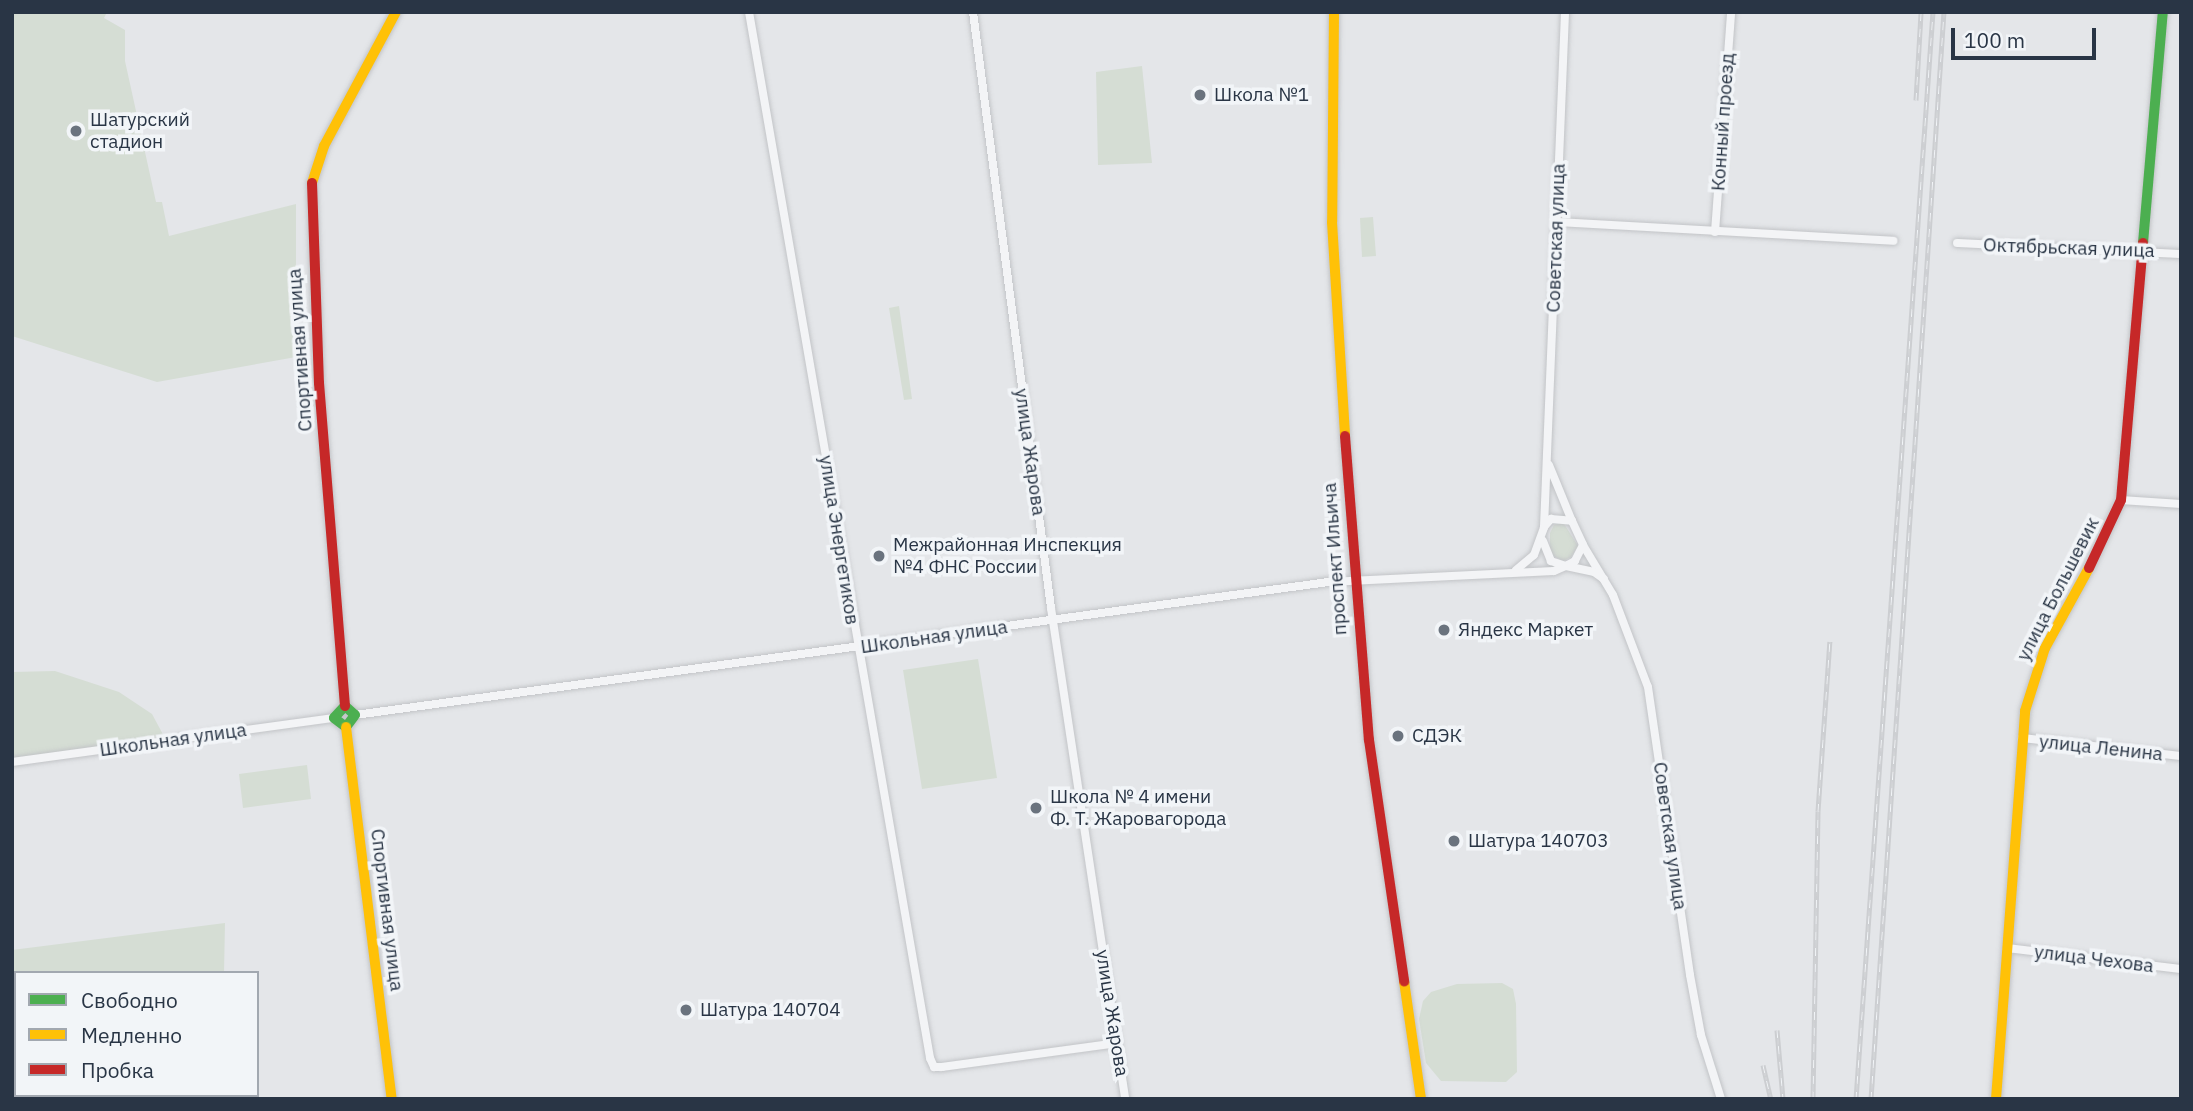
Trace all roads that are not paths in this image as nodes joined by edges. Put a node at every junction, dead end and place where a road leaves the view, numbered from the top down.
1 (396, 12) edge
2 (750, 12) edge
3 (974, 12) edge
4 (1334, 12) edge
5 (1564, 12) edge
6 (1731, 12) edge
7 (2162, 12) edge
8 (1557, 222) junction
9 (1715, 232) junction
10 (1893, 241) dead end
11 (1957, 243) dead end
12 (2141, 250) junction
13 (2181, 254) edge
14 (1548, 463) junction
15 (2120, 500) junction
16 (2181, 503) edge
17 (1572, 521) junction
18 (1544, 527) junction
19 (1543, 541) junction
20 (1583, 545) junction
21 (1566, 566) junction
22 (1514, 571) junction
23 (1604, 579) junction
24 (1353, 580) junction
25 (1053, 619) junction
26 (857, 648) junction
27 (345, 706) junction
28 (355, 715) junction
29 (334, 718) junction
30 (346, 727) junction
31 (2022, 738) junction
32 (2181, 756) edge
33 (12, 762) edge
34 (2007, 948) junction
35 (2181, 969) edge
36 (1117, 1042) junction
37 (392, 1099) edge
38 (1125, 1099) edge
39 (1422, 1099) edge
40 (1721, 1099) edge
41 (1996, 1099) edge

1 - 27 street, Спортивная улица
2 - 26 street, улица Энергетиков
3 - 25 street, улица Жарова
4 - 24 street, проспект Ильича
5 - 8 street, Советская улица
6 - 9 street, Конный проезд
7 - 12 street, улица Большевик
8 - 9 street
8 - 14 street, Советская улица
9 - 10 street
11 - 12 street, Октябрьская улица
12 - 13 street, Октябрьская улица
12 - 15 street, улица Большевик
14 - 17 street, Советская улица
14 - 18 street, Советская улица
15 - 16 street
15 - 31 street, улица Большевик
17 - 18 street
17 - 20 street
18 - 19 street
19 - 21 street
19 - 22 street
20 - 21 street
20 - 23 street, Советская улица
21 - 22 street, Школьная улица
21 - 23 street
22 - 24 street, Школьная улица
23 - 40 street, Советская улица
24 - 25 street, Школьная улица
24 - 39 street, проспект Ильича
25 - 26 street, Школьная улица
25 - 36 street, улица Жарова
26 - 28 street, Школьная улица
26 - 36 street, улица Энергетиков
27 - 28 street
27 - 29 street
28 - 30 street
29 - 30 street
29 - 33 street, Школьная улица
30 - 37 street, Спортивная улица
31 - 32 street, улица Ленина
31 - 34 street, улица Большевик
34 - 35 street, улица Чехова
34 - 41 street, улица Большевик
36 - 38 street, улица Жарова

